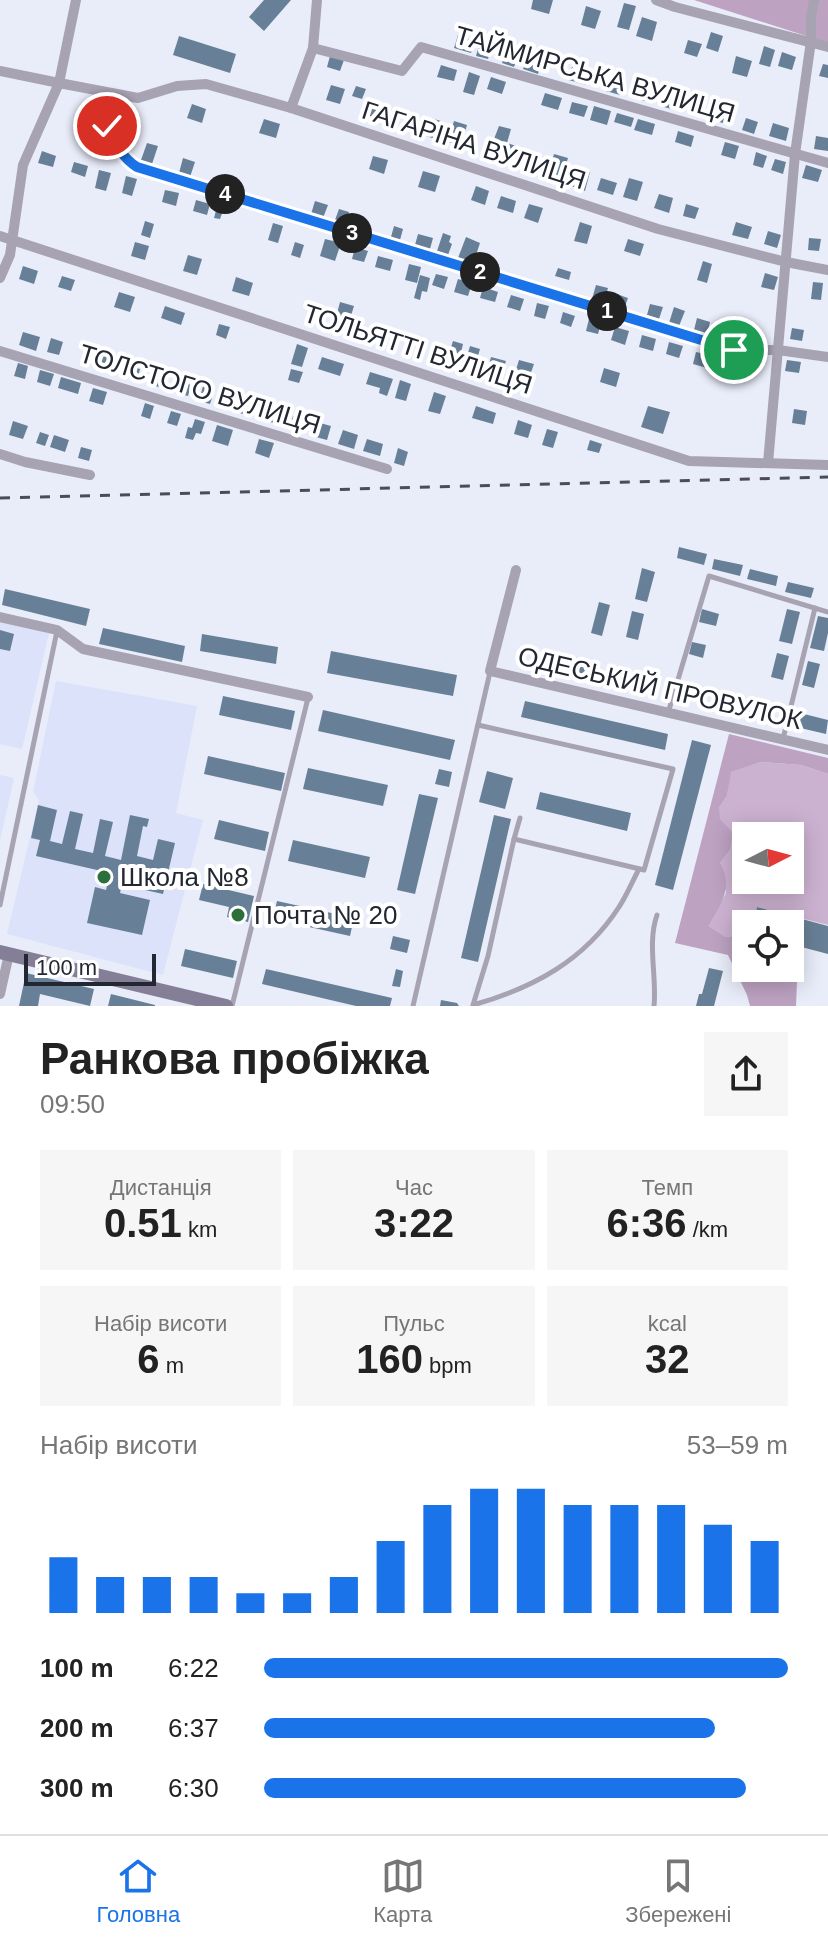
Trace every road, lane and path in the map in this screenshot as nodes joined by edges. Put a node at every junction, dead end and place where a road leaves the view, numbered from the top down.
1 (76, 0) edge
2 (317, 0) edge
3 (656, 0) edge
4 (814, 0) edge
5 (811, 41) junction
6 (828, 47) edge
7 (313, 48) junction
8 (0, 71) edge
9 (59, 83) junction
10 (107, 93) junction
11 (291, 108) junction
12 (795, 154) junction
13 (828, 163) edge
14 (0, 236) edge
15 (12, 239) junction
16 (786, 262) junction
17 (828, 270) edge
18 (0, 278) edge
19 (778, 350) junction
20 (0, 351) edge
21 (828, 357) edge
22 (0, 454) edge
23 (768, 463) junction
24 (828, 465) edge
25 (387, 469) dead end
26 (90, 475) dead end
27 (516, 570) dead end
28 (815, 608) junction
29 (828, 612) edge
30 (0, 617) edge
31 (57, 630) junction
32 (490, 671) junction
33 (308, 697) joint
34 (668, 713) junction
35 (478, 725) junction
36 (782, 740) junction
37 (828, 750) edge
38 (520, 818) dead end
39 (514, 839) junction
40 (639, 869) junction
41 (0, 905) edge
42 (657, 915) dead end
43 (5, 953) edge
44 (0, 994) edge
45 (200, 1003) edge
46 (473, 1005) edge
47 (229, 1006) edge
48 (413, 1006) edge
49 (654, 1006) edge

1 - 9 street
2 - 7 street
3 - 5 street
4 - 5 street
5 - 6 street
5 - 12 street
7 - 11 street
7 - 12 street, ТАЙМИРСЬКА ВУЛИЦЯ
8 - 9 street, ГАГАРІНА ВУЛИЦЯ
9 - 10 street, ГАГАРІНА ВУЛИЦЯ
9 - 15 street
10 - 11 street, ГАГАРІНА ВУЛИЦЯ
10 - 19 street
11 - 16 street, ГАГАРІНА ВУЛИЦЯ
12 - 13 street, ТАЙМИРСЬКА ВУЛИЦЯ
12 - 16 street
14 - 15 street, ТОЛЬЯТТІ ВУЛИЦЯ
15 - 18 street
15 - 23 street, ТОЛЬЯТТІ ВУЛИЦЯ
16 - 17 street, ГАГАРІНА ВУЛИЦЯ
16 - 19 street
19 - 21 street
19 - 23 street
20 - 25 street, ТОЛСТОГО ВУЛИЦЯ
22 - 26 street
23 - 24 street, ТОЛЬЯТТІ ВУЛИЦЯ
27 - 32 street, ОДЕСЬКИЙ ПРОВУЛОК
28 - 29 lane
28 - 34 lane
28 - 36 lane
30 - 31 street
31 - 33 street
31 - 41 lane
32 - 34 street, ОДЕСЬКИЙ ПРОВУЛОК
32 - 35 lane
33 - 47 lane
34 - 36 street, ОДЕСЬКИЙ ПРОВУЛОК
35 - 40 lane
35 - 48 lane
36 - 37 street, ОДЕСЬКИЙ ПРОВУЛОК
38 - 39 lane
39 - 40 lane
39 - 46 lane
40 - 46 lane
42 - 49 lane
43 - 44 street
43 - 45 main road
45 - 47 main road

